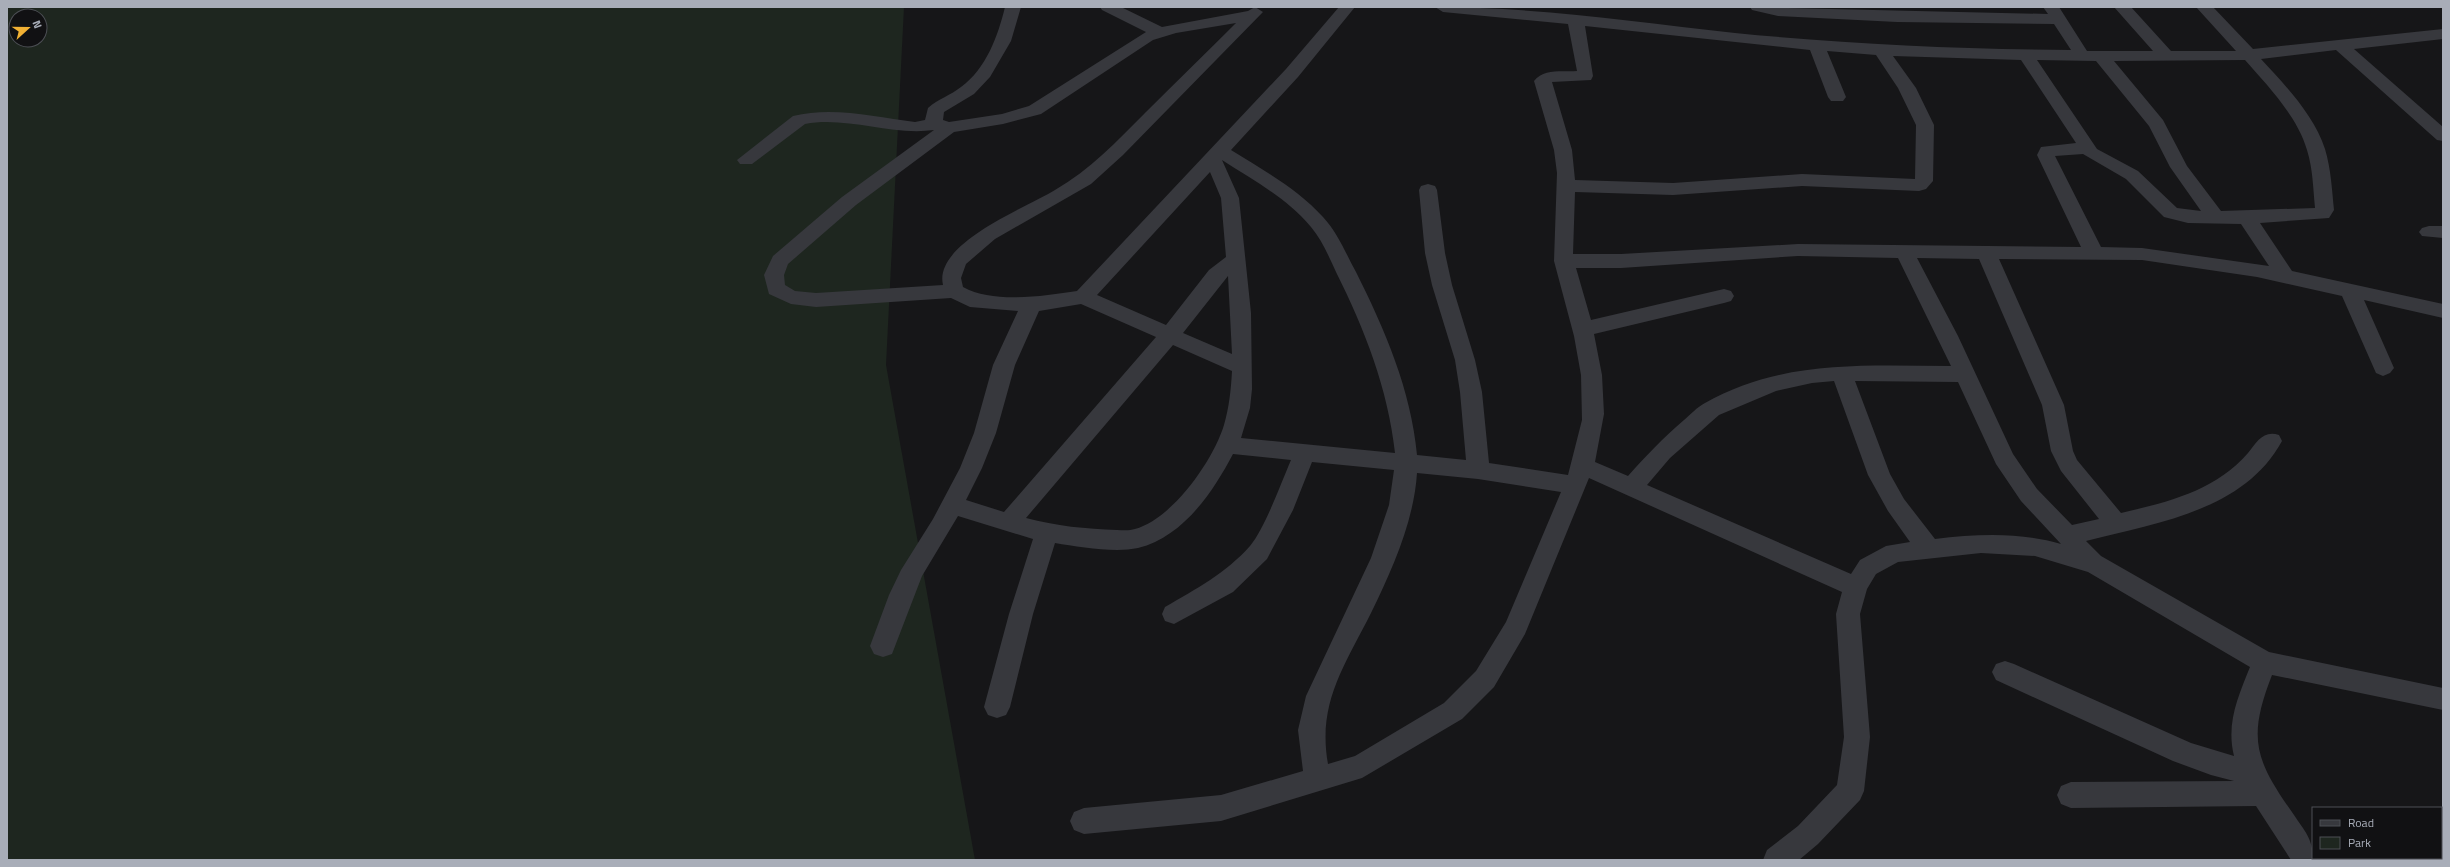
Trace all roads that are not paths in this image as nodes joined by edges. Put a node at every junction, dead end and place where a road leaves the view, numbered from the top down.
1 (1013, 7) edge
2 (1108, 7) edge
3 (1348, 7) edge
4 (1443, 7) edge
5 (1758, 7) edge
6 (2122, 7) edge
7 (2204, 7) edge
8 (1255, 11) edge
9 (2054, 13) edge
10 (1575, 19) junction
11 (1159, 32) junction
12 (2443, 34) edge
13 (1816, 44) junction
14 (2341, 46) junction
15 (1880, 49) junction
16 (2025, 54) junction
17 (2082, 55) junction
18 (2100, 55) junction
19 (2248, 55) junction
20 (2166, 56) junction
21 (1837, 98) dead end
22 (943, 126) junction
23 (2439, 128) edge
24 (2086, 148) junction
25 (1216, 155) junction
26 (746, 160) dead end
27 (1566, 186) junction
28 (1428, 190) dead end
29 (2215, 217) junction
30 (2247, 218) junction
31 (1904, 251) junction
32 (1986, 252) junction
33 (2094, 253) junction
34 (1236, 259) junction
35 (1564, 261) junction
36 (2286, 277) junction
37 (954, 291) junction
38 (2350, 291) junction
39 (1724, 296) dead end
40 (1084, 297) junction
41 (1031, 305) junction
42 (2443, 311) edge
43 (1583, 329) junction
44 (1170, 335) junction
45 (1242, 367) junction
46 (2384, 368) dead end
47 (1842, 372) junction
48 (1965, 374) junction
49 (2271, 442) dead end
50 (1227, 445) junction
51 (1305, 452) junction
52 (1406, 462) junction
53 (1478, 470) junction
54 (1579, 476) junction
55 (1632, 487) junction
56 (952, 505) junction
57 (1009, 522) junction
58 (2116, 524) junction
59 (1047, 533) junction
60 (2067, 536) junction
61 (1928, 547) junction
62 (2095, 564) junction
63 (1856, 587) junction
64 (1174, 614) dead end
65 (883, 646) dead end
66 (2264, 662) junction
67 (2005, 672) dead end
68 (2443, 699) edge
69 (998, 707) dead end
70 (1318, 779) junction
71 (2259, 783) junction
72 (2072, 795) dead end
73 (1084, 821) dead end
74 (1777, 860) edge
75 (2307, 860) edge

1 - 22 street
2 - 11 street
3 - 25 street
4 - 10 street
5 - 9 street
6 - 20 street
7 - 19 street
8 - 11 street
8 - 37 street
9 - 17 street
10 - 13 street
10 - 27 street
11 - 22 street
12 - 14 street
13 - 15 street
13 - 21 street
14 - 19 street
14 - 23 street
15 - 16 street
15 - 27 street
16 - 17 street
16 - 24 street
17 - 18 street
18 - 20 street
18 - 29 street
19 - 20 street
19 - 30 street
22 - 26 street
22 - 37 street
24 - 29 street
24 - 33 street
25 - 34 street
25 - 40 street
25 - 52 street
27 - 35 street
28 - 53 street
29 - 30 street
30 - 36 street
31 - 32 street
31 - 35 street
31 - 48 street
32 - 33 street
32 - 58 street
33 - 36 street
34 - 44 street
34 - 45 street
35 - 43 street
36 - 38 street
37 - 41 street
38 - 42 street
38 - 46 street
39 - 43 street
40 - 41 street
40 - 44 street
41 - 56 street
43 - 54 street
44 - 45 street
44 - 57 street
45 - 50 street
47 - 48 street
47 - 55 street
47 - 61 street
48 - 60 street
49 - 58 street
50 - 51 street
50 - 59 street
51 - 52 street
51 - 64 street
52 - 53 street
52 - 70 street
53 - 54 street
54 - 55 street
54 - 70 street
55 - 63 street
56 - 57 street
56 - 65 street
57 - 59 street
58 - 60 street
59 - 69 street
60 - 62 street
61 - 62 street
61 - 63 street
62 - 66 street
63 - 74 street
66 - 68 street
66 - 71 street
67 - 71 street
70 - 73 street
71 - 72 street
71 - 75 street

